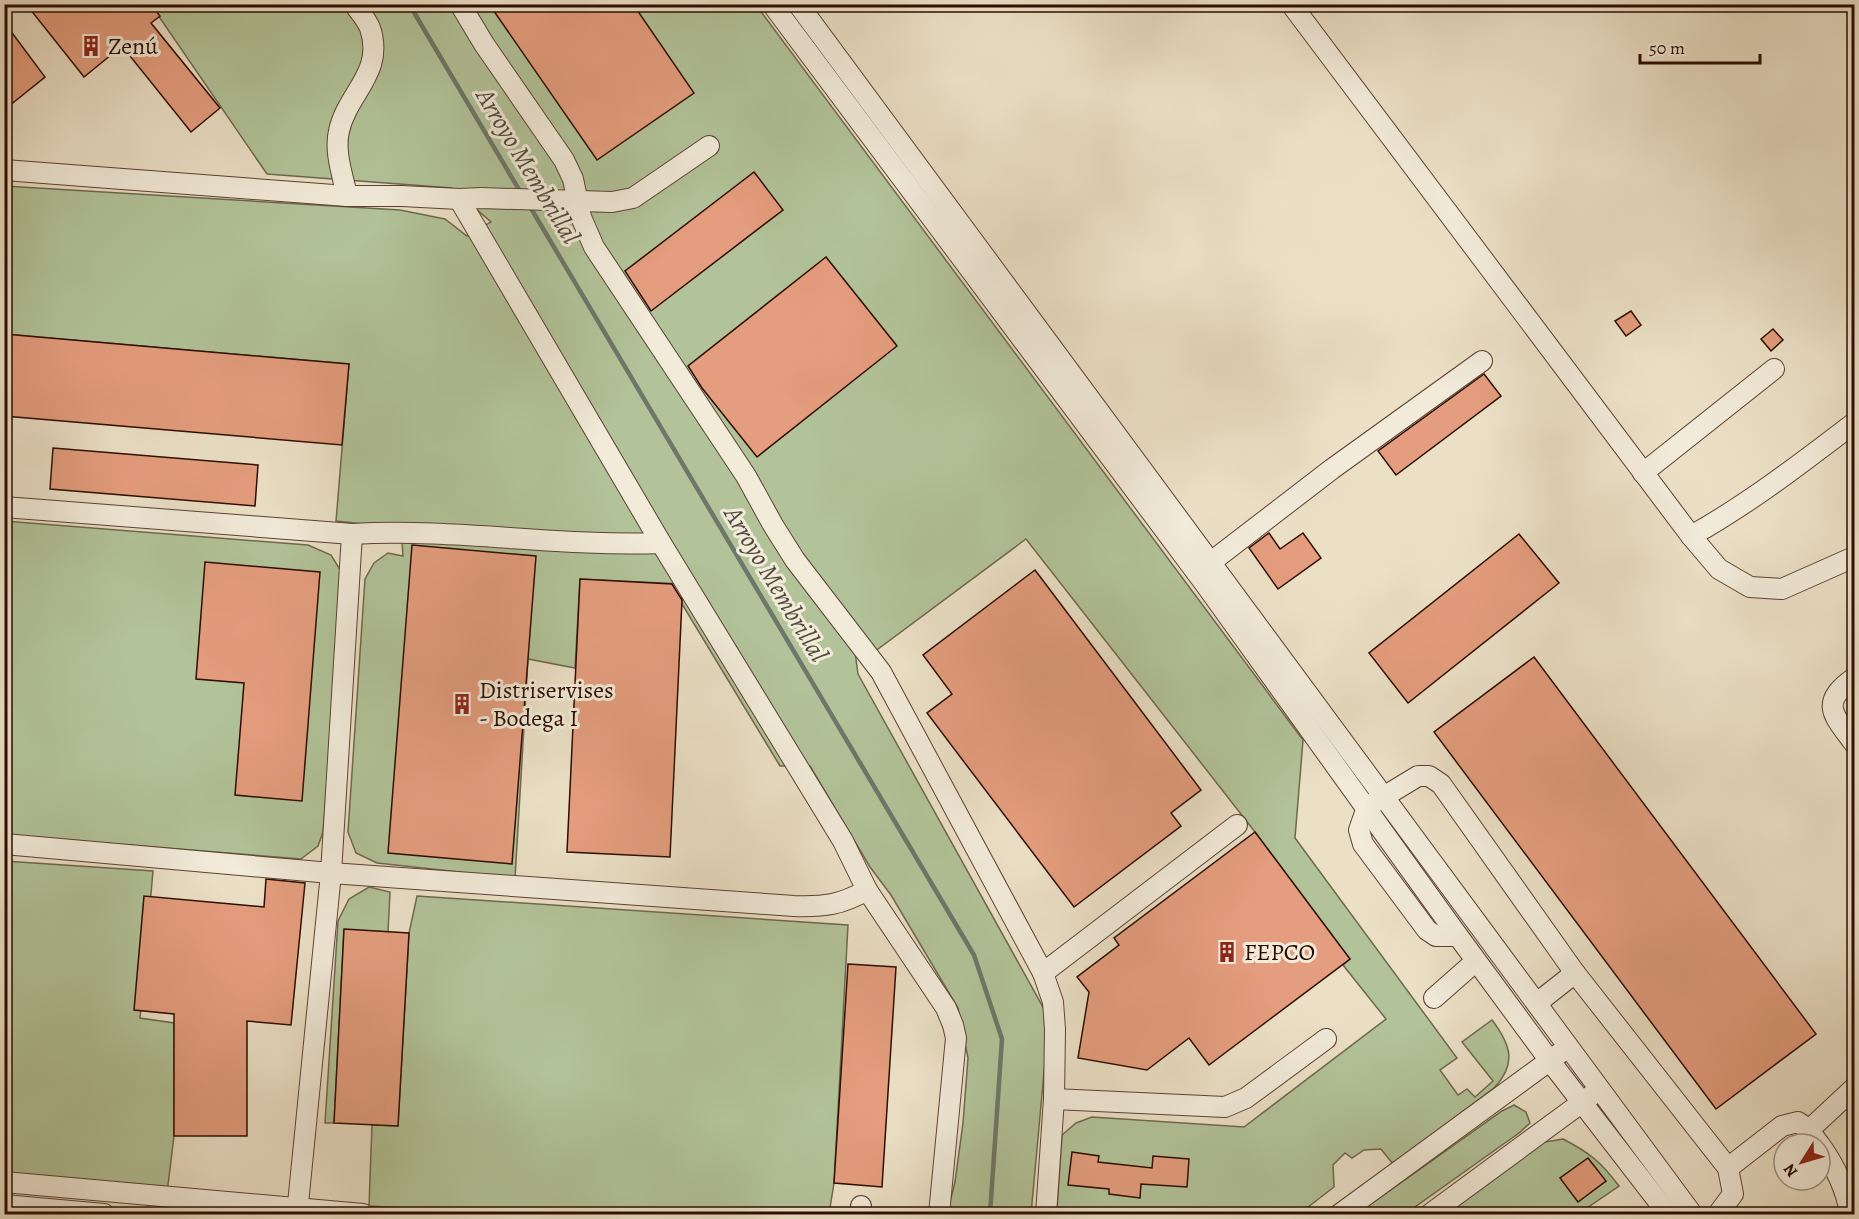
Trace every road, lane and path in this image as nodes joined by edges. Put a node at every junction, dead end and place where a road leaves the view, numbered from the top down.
1 (354, 4) edge
2 (460, 4) edge
3 (772, 4) edge
4 (798, 4) edge
5 (1291, 4) edge
6 (710, 146) dead end
7 (4, 170) edge
8 (347, 196) junction
9 (459, 199) junction
10 (579, 202) junction
11 (966, 231) junction
12 (951, 244) junction
13 (1482, 361) dead end
14 (1774, 369) dead end
15 (1854, 423) edge
16 (1643, 473) junction
17 (4, 507) edge
18 (352, 534) junction
19 (1691, 536) junction
20 (661, 543) junction
21 (1854, 556) edge
22 (1211, 562) junction
23 (1854, 678) edge
24 (1854, 743) edge
25 (1384, 797) junction
26 (1367, 807) junction
27 (1237, 825) dead end
28 (4, 844) edge
29 (331, 873) junction
30 (867, 890) junction
31 (1476, 961) junction
32 (1043, 973) junction
33 (1575, 973) junction
34 (1434, 998) dead end
35 (1537, 1003) junction
36 (1326, 1039) dead end
37 (1570, 1047) junction
38 (1550, 1061) junction
39 (1854, 1088) edge
40 (1600, 1089) junction
41 (1054, 1100) junction
42 (1581, 1103) junction
43 (1774, 1132) edge
44 (1808, 1132) edge
45 (1822, 1132) edge
46 (1772, 1134) edge
47 (1832, 1165) edge
48 (1728, 1168) junction
49 (4, 1182) edge
50 (4, 1205) edge
51 (297, 1211) edge
52 (104, 1215) edge
53 (363, 1215) edge
54 (939, 1215) edge
55 (1046, 1215) edge
56 (1340, 1215) edge
57 (1430, 1215) edge
58 (1668, 1215) edge
59 (1692, 1215) edge
60 (1718, 1215) edge
61 (1850, 1215) edge

1 - 8 street
2 - 10 street
3 - 12 street
4 - 11 street
5 - 16 street
6 - 10 street
7 - 8 street
8 - 9 street
9 - 10 street
9 - 20 street
10 - 32 street
11 - 12 street
11 - 22 street
12 - 26 street
13 - 22 street
14 - 16 street
15 - 19 street
16 - 19 street
17 - 18 street
18 - 20 street
18 - 29 street
19 - 21 street
20 - 30 street
22 - 25 street
23 - 24 street
25 - 26 street
25 - 33 street
25 - 35 street
26 - 31 street
27 - 32 street
28 - 29 street
29 - 30 street
29 - 51 street
30 - 54 street
31 - 34 street
31 - 38 street
32 - 41 street
33 - 35 street
33 - 48 street
35 - 37 street
36 - 41 street
37 - 38 street
37 - 40 street
38 - 42 street
38 - 56 street
39 - 45 street
40 - 42 street
40 - 59 street
41 - 55 street
42 - 57 street
42 - 58 street
43 - 44 street
46 - 48 street
47 - 61 street
48 - 60 street
49 - 51 street
50 - 52 street
51 - 53 street

